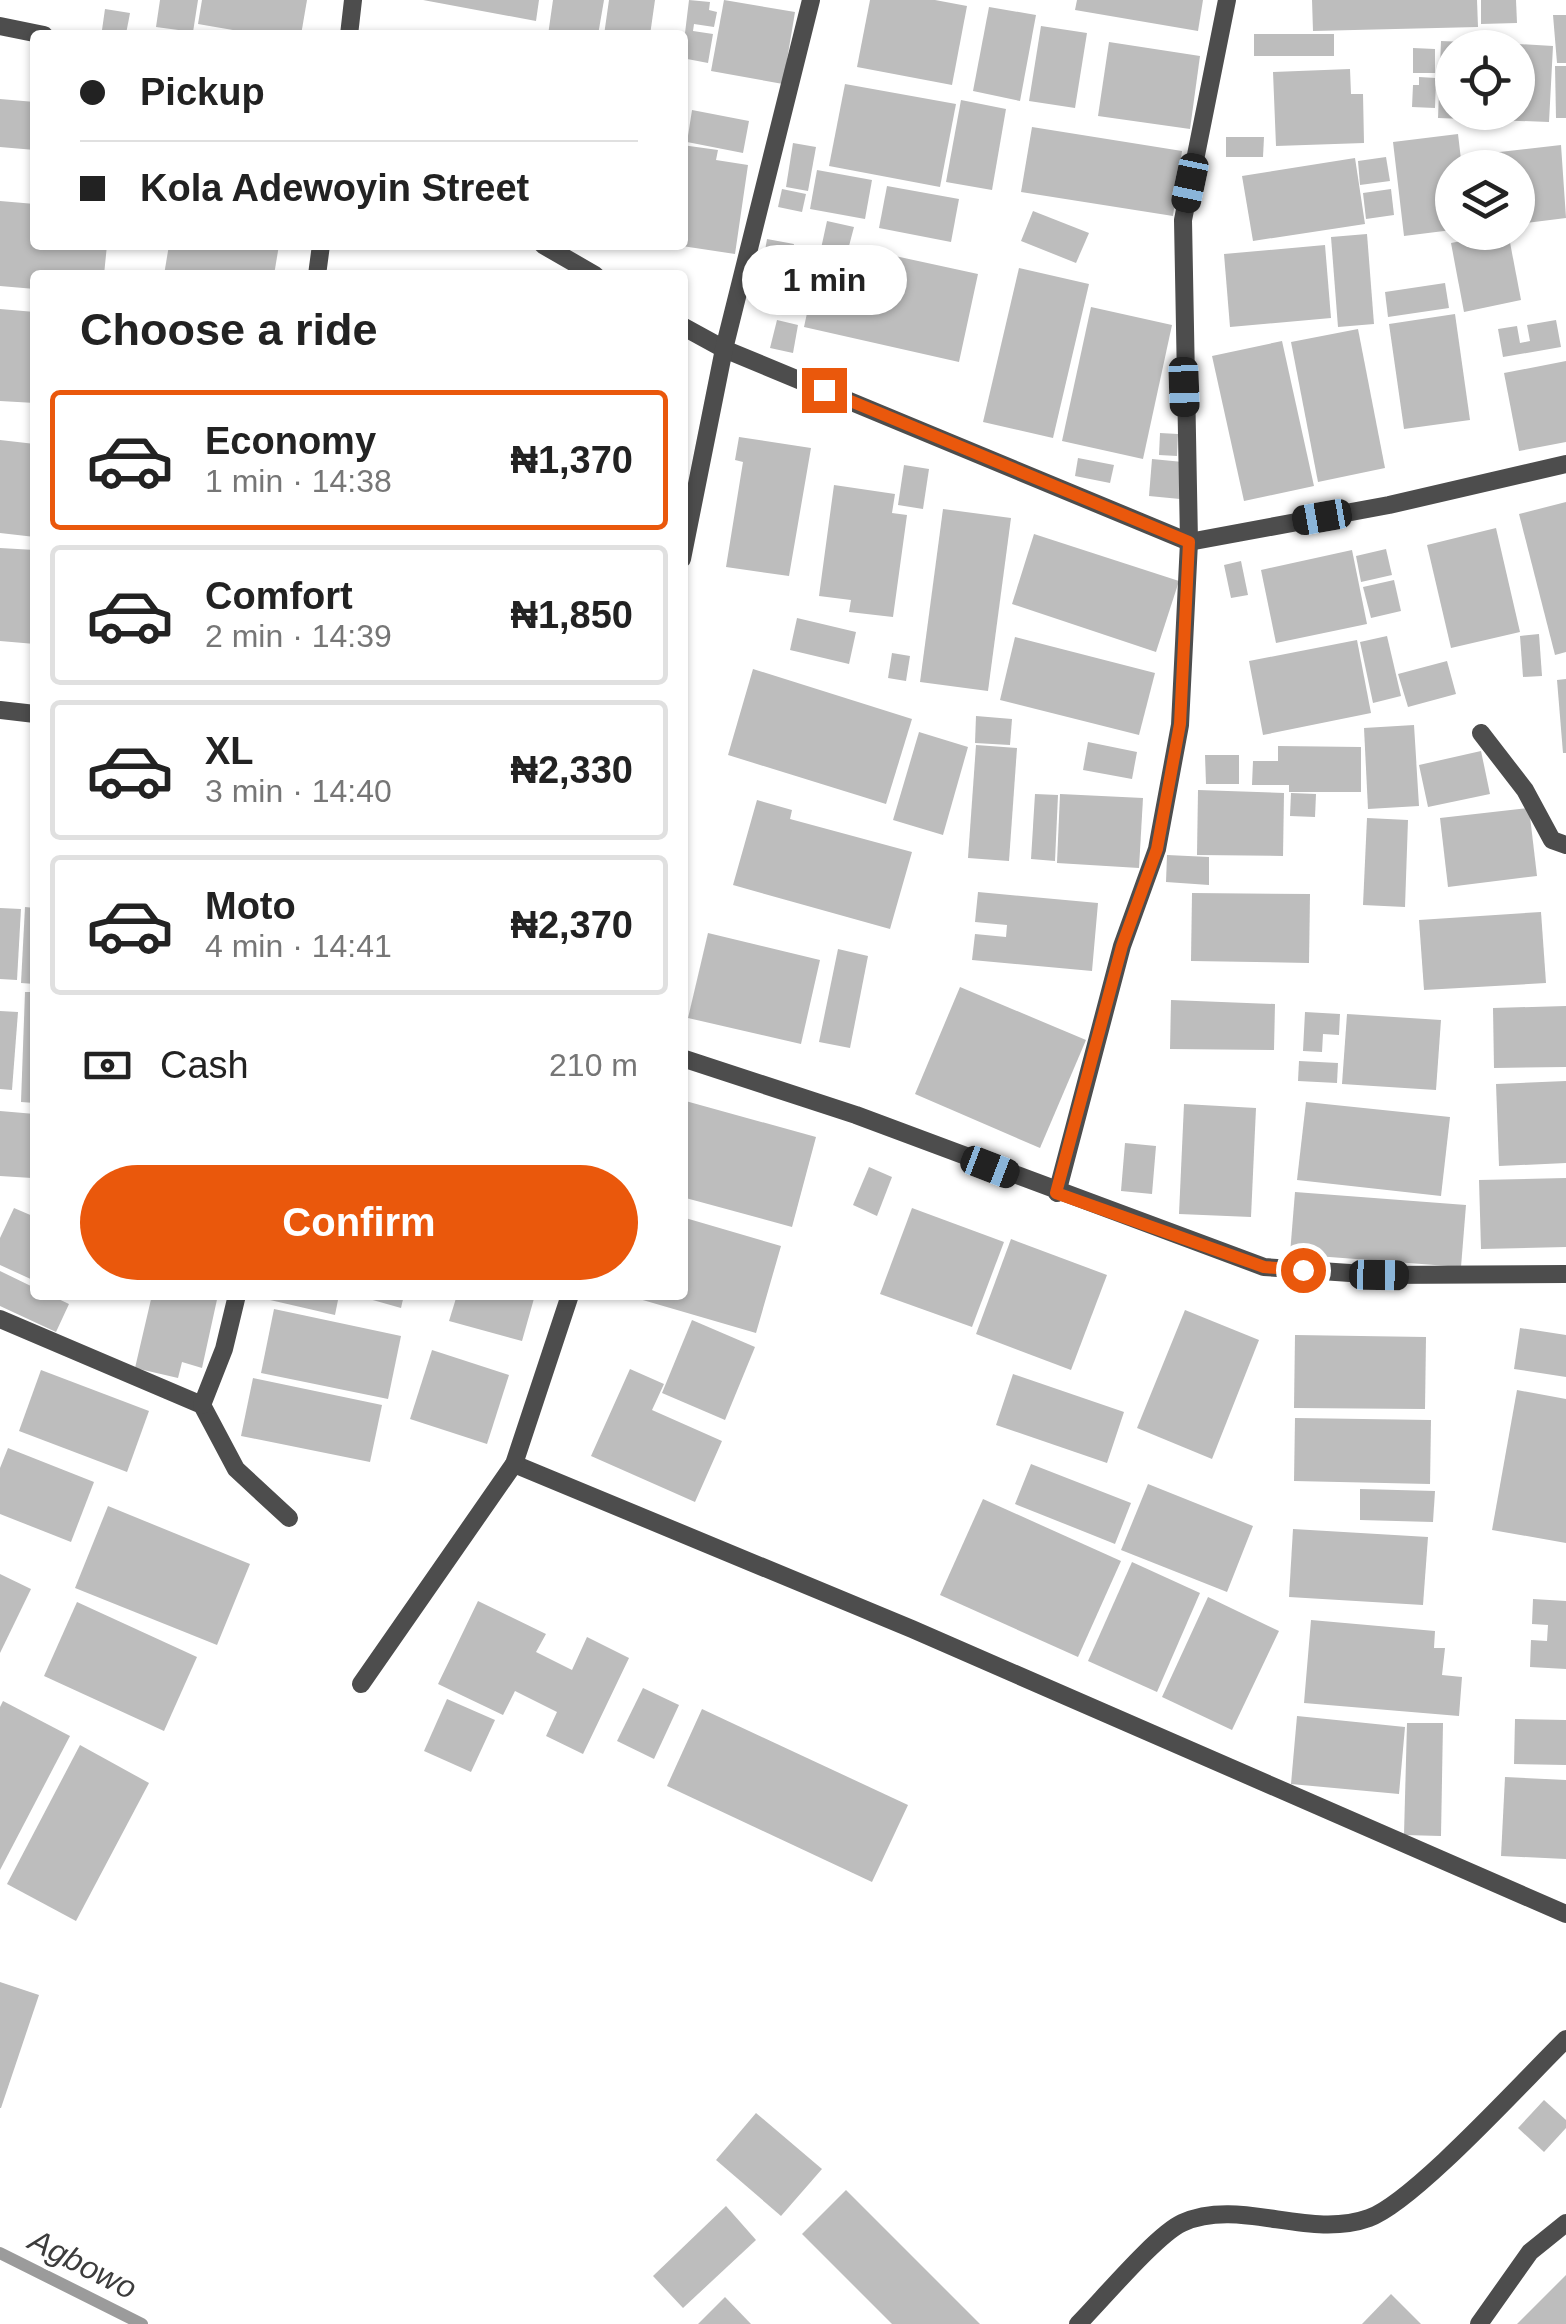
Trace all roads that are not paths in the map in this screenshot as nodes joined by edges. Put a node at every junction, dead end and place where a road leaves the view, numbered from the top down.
1 (354, 0) edge
2 (811, 0) edge
3 (1227, 0) edge
4 (0, 26) edge
5 (350, 30) edge
6 (30, 32) edge
7 (552, 250) edge
8 (586, 270) edge
9 (688, 329) edge
10 (724, 350) junction
11 (1566, 464) edge
12 (688, 529) edge
13 (1189, 542) junction
14 (0, 710) edge
15 (30, 713) edge
16 (1481, 734) dead end
17 (1566, 845) edge
18 (688, 1060) edge
19 (1056, 1193) junction
20 (1566, 1274) edge
21 (236, 1300) edge
22 (568, 1300) edge
23 (0, 1318) edge
24 (202, 1406) junction
25 (514, 1464) junction
26 (289, 1518) dead end
27 (362, 1684) dead end
28 (1566, 1914) edge
29 (1566, 2039) edge
30 (1566, 2223) edge
31 (1078, 2324) edge
32 (1480, 2324) edge

1 - 5 street
2 - 10 street
3 - 13 street
4 - 6 street
7 - 8 street
9 - 10 street
10 - 12 street
10 - 13 street
11 - 13 street
13 - 19 street
14 - 15 street
16 - 17 street
18 - 19 street
19 - 20 street
21 - 24 street
22 - 25 street
23 - 24 street
24 - 26 street
25 - 27 street
25 - 28 street
29 - 31 street
30 - 32 street

